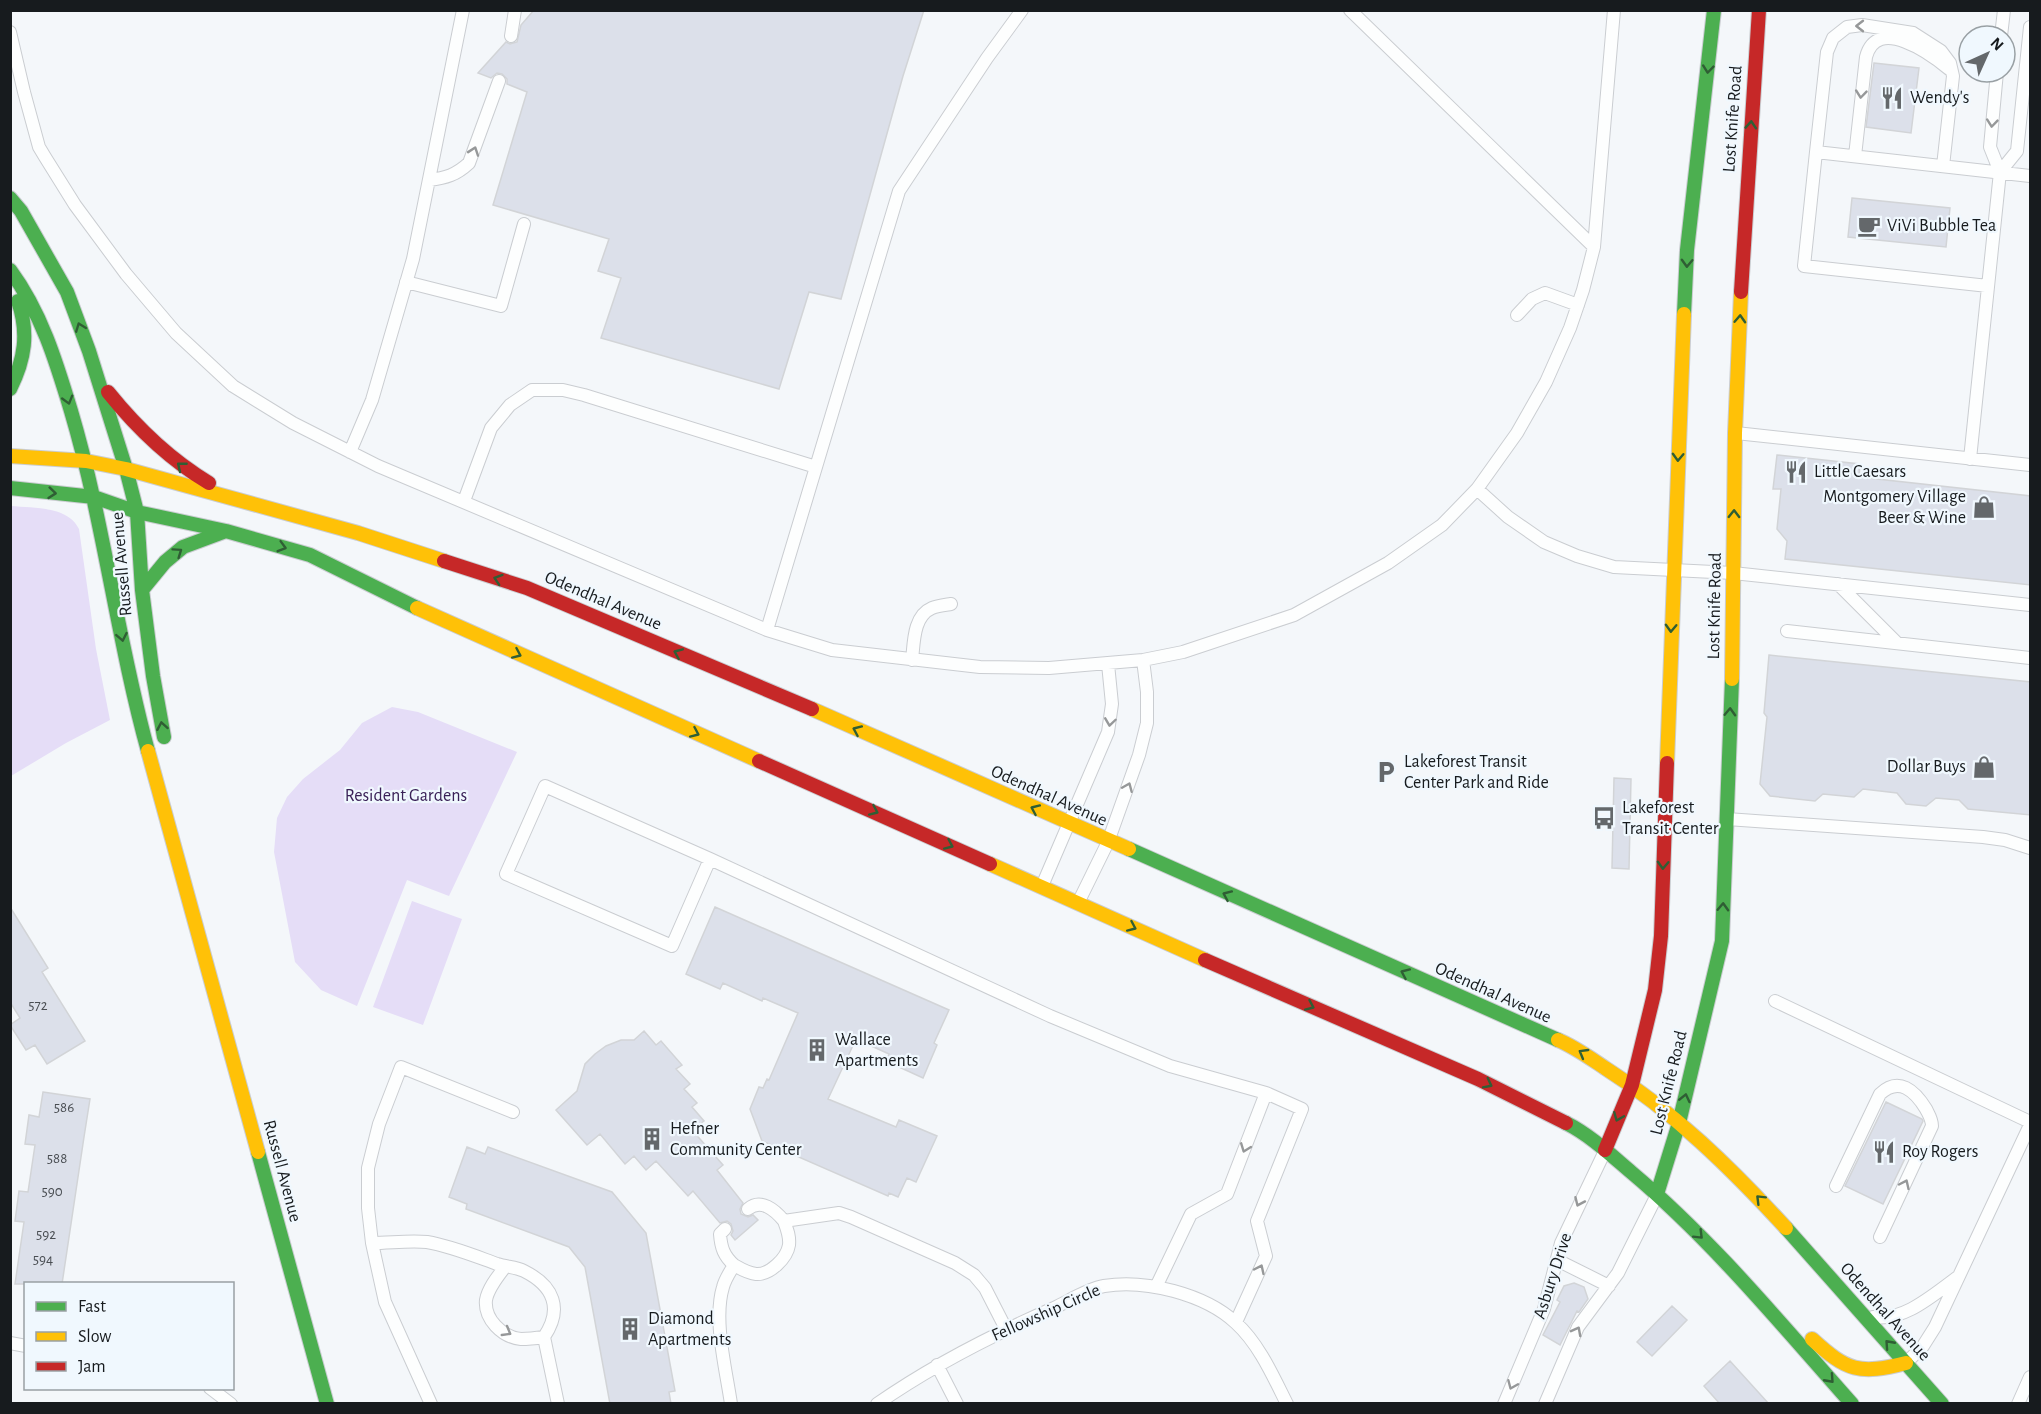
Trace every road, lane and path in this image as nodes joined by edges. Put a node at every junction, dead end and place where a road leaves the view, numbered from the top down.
1 (463, 10) edge
2 (514, 10) edge
3 (1022, 10) edge
4 (1350, 10) edge
5 (1614, 10) edge
6 (1714, 10) edge
7 (1759, 10) edge
8 (2031, 27) edge
9 (10, 32) edge
10 (511, 36) dead end
11 (1952, 71) junction
12 (499, 81) dead end
13 (1996, 84) edge
14 (1816, 152) junction
15 (1855, 156) junction
16 (1943, 166) junction
17 (2000, 172) junction
18 (2031, 176) edge
19 (429, 180) junction
20 (10, 198) edge
21 (524, 224) dead end
22 (1594, 247) junction
23 (10, 270) edge
24 (10, 282) edge
25 (406, 282) junction
26 (1988, 286) junction
27 (1578, 305) junction
28 (1517, 315) dead end
29 (99, 382) junction
30 (10, 389) edge
31 (1735, 433) junction
32 (350, 452) junction
33 (10, 456) edge
34 (1970, 459) junction
35 (86, 460) junction
36 (2031, 465) edge
37 (816, 467) junction
38 (126, 469) junction
39 (10, 488) edge
40 (1477, 489) junction
41 (94, 497) junction
42 (464, 501) junction
43 (250, 505) junction
44 (137, 512) junction
45 (226, 531) junction
46 (1674, 570) junction
47 (1733, 573) junction
48 (1838, 584) junction
49 (141, 590) junction
50 (951, 604) dead end
51 (2031, 605) edge
52 (767, 630) junction
53 (1787, 631) dead end
54 (1898, 643) junction
55 (2031, 658) edge
56 (912, 660) junction
57 (1143, 660) junction
58 (1108, 664) junction
59 (168, 756) dead end
60 (176, 801) dead end
61 (1726, 819) junction
62 (1070, 825) junction
63 (1108, 842) junction
64 (2031, 848) edge
65 (710, 859) junction
66 (1042, 886) junction
67 (1078, 904) junction
68 (203, 948) junction
69 (1775, 1001) dead end
70 (1632, 1085) junction
71 (1266, 1093) junction
72 (513, 1112) dead end
73 (1679, 1123) junction
74 (2031, 1123) edge
75 (1605, 1150) junction
76 (1836, 1186) dead end
77 (1657, 1194) junction
78 (748, 1209) dead end
79 (784, 1221) junction
80 (725, 1229) dead end
81 (1880, 1237) dead end
82 (372, 1243) junction
83 (1557, 1260) junction
84 (1726, 1262) junction
85 (734, 1265) junction
86 (505, 1267) junction
87 (1959, 1276) junction
88 (1609, 1286) junction
89 (1156, 1287) junction
90 (1863, 1316) junction
91 (1236, 1323) junction
92 (1006, 1329) junction
93 (544, 1337) junction
94 (1906, 1363) junction
95 (937, 1365) junction
96 (2031, 1377) edge
97 (211, 1390) edge
98 (231, 1404) edge
99 (327, 1404) edge
100 (432, 1404) edge
101 (558, 1404) edge
102 (731, 1404) edge
103 (877, 1404) edge
104 (957, 1404) edge
105 (1287, 1404) edge
106 (1504, 1404) edge
107 (1545, 1404) edge
108 (1852, 1404) edge
109 (1942, 1404) edge
110 (2018, 1404) edge

1 - 19 lane
2 - 10 lane
3 - 37 lane
4 - 22 lane
5 - 22 lane
6 -> 46 street, Lost Knife Road
31 -> 7 street, Lost Knife Road
8 - 17 lane
9 - 32 lane
11 -> 14 lane
11 -> 15 lane
11 - 16 lane
19 -> 12 lane
13 -> 17 lane
14 - 15 lane
14 - 26 lane
15 - 16 lane
16 - 17 lane
17 - 18 lane
17 - 26 lane
19 - 25 lane
29 -> 20 street, Russell Avenue
21 - 25 lane
22 - 27 lane
23 -> 35 street, Russell Avenue
24 - 30 street
25 - 32 lane
26 - 34 lane
27 - 28 lane
27 - 40 lane
29 - 38 street, Russell Avenue
43 -> 29 street
31 - 34 lane
47 -> 31 street, Lost Knife Road
32 - 42 lane
33 - 35 street, Odendhal Avenue
34 - 36 lane
35 - 38 street, Odendhal Avenue
35 - 41 street, Russell Avenue
37 - 42 lane
37 - 52 lane
38 - 43 street, Odendhal Avenue
38 - 44 street, Russell Avenue
39 -> 41 street
40 - 46 lane
40 - 57 lane
41 - 44 street
41 -> 68 street, Russell Avenue
42 - 52 lane
62 -> 43 street, Odendhal Avenue
44 - 45 street
44 - 49 street, Russell Avenue
49 -> 45 street
45 -> 66 street
46 - 47 lane
46 -> 70 street, Lost Knife Road
47 - 48 lane
61 -> 47 street, Lost Knife Road
48 - 51 lane
48 - 54 lane
59 -> 49 street, Russell Avenue
50 - 56 lane
52 - 56 lane
53 - 54 lane
54 - 55 lane
56 - 58 lane
57 - 58 lane
63 -> 57 lane
58 -> 62 lane
60 - 68 street, Russell Avenue
61 - 64 lane
73 -> 61 street, Lost Knife Road
62 - 63 street, Odendhal Avenue
62 - 66 lane
63 - 67 lane
70 -> 63 street, Odendhal Avenue
65 - 65 lane
65 - 71 lane
66 - 67 street
67 -> 75 street
68 - 99 street, Russell Avenue
69 - 74 lane
70 - 73 street, Odendhal Avenue
70 -> 75 street, Lost Knife Road
71 -> 89 lane
91 -> 71 lane
72 - 82 lane
73 - 77 street, Lost Knife Road
90 -> 73 street, Odendhal Avenue
74 - 87 lane
75 - 77 street
75 -> 83 lane, Asbury Drive
81 -> 76 lane
77 -> 84 street
77 - 88 lane
78 - 79 lane
79 - 85 lane
79 - 92 lane
80 - 85 lane
82 - 86 lane
82 - 100 lane
83 - 88 lane
83 -> 106 lane, Asbury Drive
84 - 94 street
84 -> 108 street
85 - 102 lane
86 - 93 lane
86 -> 93 lane
87 - 90 lane
87 - 94 lane
107 -> 88 lane
89 - 91 lane, Fellowship Circle
89 - 92 lane, Fellowship Circle
94 -> 90 street, Odendhal Avenue
91 - 105 lane, Fellowship Circle
92 - 95 lane, Fellowship Circle
93 - 101 lane
94 - 109 street, Odendhal Avenue
95 - 103 lane, Fellowship Circle
95 - 104 lane
96 - 110 lane
97 - 98 lane

